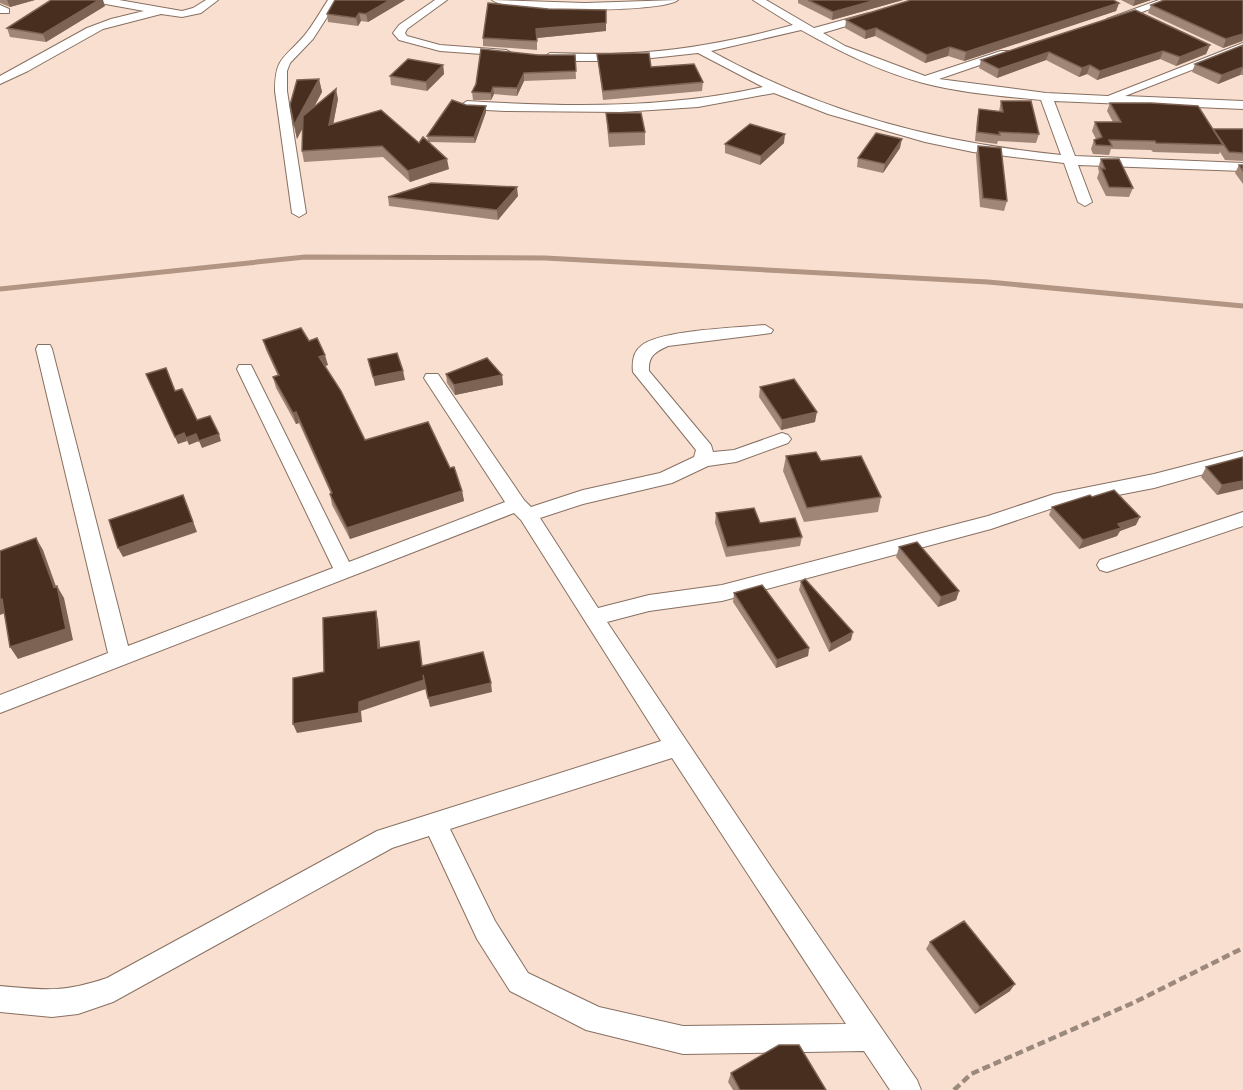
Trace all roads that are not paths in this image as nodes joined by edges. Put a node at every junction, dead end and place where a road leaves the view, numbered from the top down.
1 (100, 0) edge
2 (213, 0) edge
3 (333, 0) edge
4 (442, 0) edge
5 (497, 0) edge
6 (673, 0) edge
7 (758, 0) edge
8 (1170, 0) edge
9 (1115, 4) edge
10 (159, 11) junction
11 (884, 12) edge
12 (1133, 12) junction
13 (1101, 22) edge
14 (1153, 22) edge
15 (807, 29) junction
16 (1202, 45) edge
17 (1243, 46) edge
18 (1017, 49) edge
19 (701, 50) junction
20 (1222, 54) junction
21 (517, 56) edge
22 (538, 57) edge
23 (0, 80) edge
24 (925, 80) junction
25 (773, 89) junction
26 (1046, 97) junction
27 (1107, 100) junction
28 (467, 105) edge
29 (1243, 105) edge
30 (1070, 160) junction
31 (1243, 167) edge
32 (1085, 202) dead end
33 (299, 213) dead end
34 (765, 330) dead end
35 (44, 349) dead end
36 (245, 369) dead end
37 (432, 378) dead end
38 (782, 439) dead end
39 (1243, 457) edge
40 (703, 460) junction
41 (523, 510) junction
42 (1243, 519) edge
43 (1107, 566) dead end
44 (344, 572) junction
45 (593, 616) junction
46 (120, 657) junction
47 (0, 704) edge
48 (678, 746) junction
49 (435, 824) junction
50 (0, 999) edge
51 (870, 1037) junction
52 (906, 1090) edge

1 - 10 street
2 - 10 street
3 - 33 street
4 - 21 street
5 - 6 street
7 - 15 street
8 - 12 street
9 - 12 street
10 - 23 street
11 - 15 street
12 - 13 street
12 - 14 street
15 - 19 street
15 - 24 street
16 - 20 street
17 - 20 street
18 - 24 street
19 - 22 street
19 - 25 street
20 - 27 street
24 - 26 street
25 - 28 street
25 - 30 street
26 - 27 street
26 - 30 street
27 - 29 street
30 - 31 street
30 - 32 street
34 - 40 street
35 - 46 street
36 - 44 street
37 - 41 street
38 - 40 street
39 - 45 street
40 - 41 street
41 - 44 street
41 - 45 street
42 - 43 street
44 - 46 street
45 - 48 street
46 - 47 street
48 - 49 street
48 - 51 street
49 - 50 street
49 - 51 street
51 - 52 street

